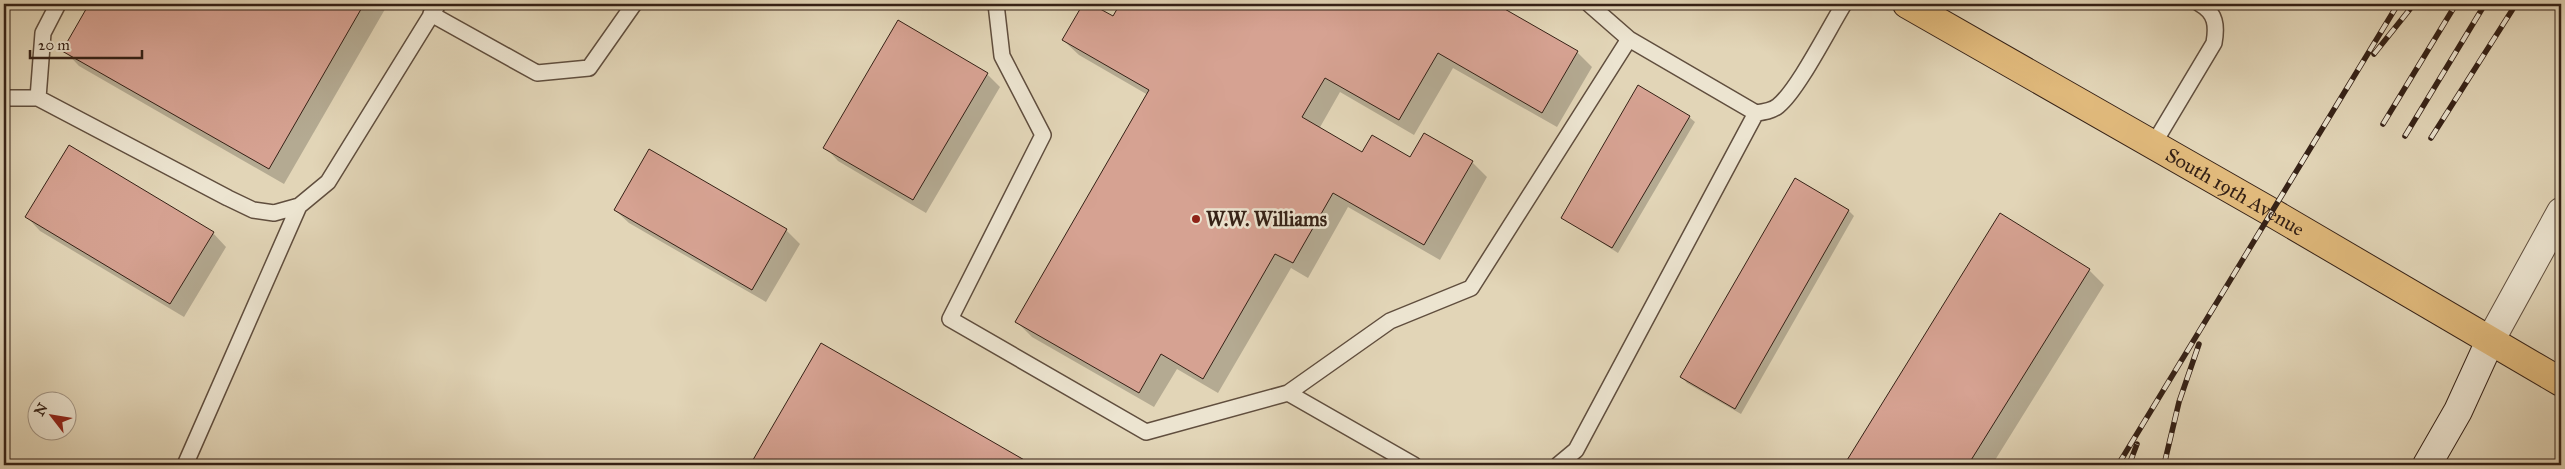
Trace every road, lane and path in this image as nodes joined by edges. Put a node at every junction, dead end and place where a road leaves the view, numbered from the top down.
1 (58, 4) edge
2 (634, 4) edge
3 (996, 4) edge
4 (1589, 4) edge
5 (1844, 4) edge
6 (1907, 4) edge
7 (2200, 4) edge
8 (435, 9) edge
9 (1629, 39) junction
10 (4, 98) edge
11 (38, 98) junction
12 (1756, 113) junction
13 (2153, 144) junction
14 (299, 206) junction
15 (2560, 217) edge
16 (2490, 341) junction
17 (2561, 382) edge
18 (1288, 393) junction
19 (185, 465) edge
20 (1414, 465) edge
21 (1558, 465) edge
22 (2426, 465) edge

1 - 11 lane
2 - 8 lane
3 - 18 lane
4 - 9 lane
5 - 12 lane
6 - 13 main road, South 19th Avenue
7 - 13 lane
8 - 14 lane
9 - 12 lane
9 - 18 lane
10 - 11 lane
11 - 14 lane
12 - 21 lane
13 - 16 main road, South 19th Avenue
14 - 19 lane
15 - 16 street
16 - 17 main road, South 19th Avenue
16 - 22 street
18 - 20 lane

